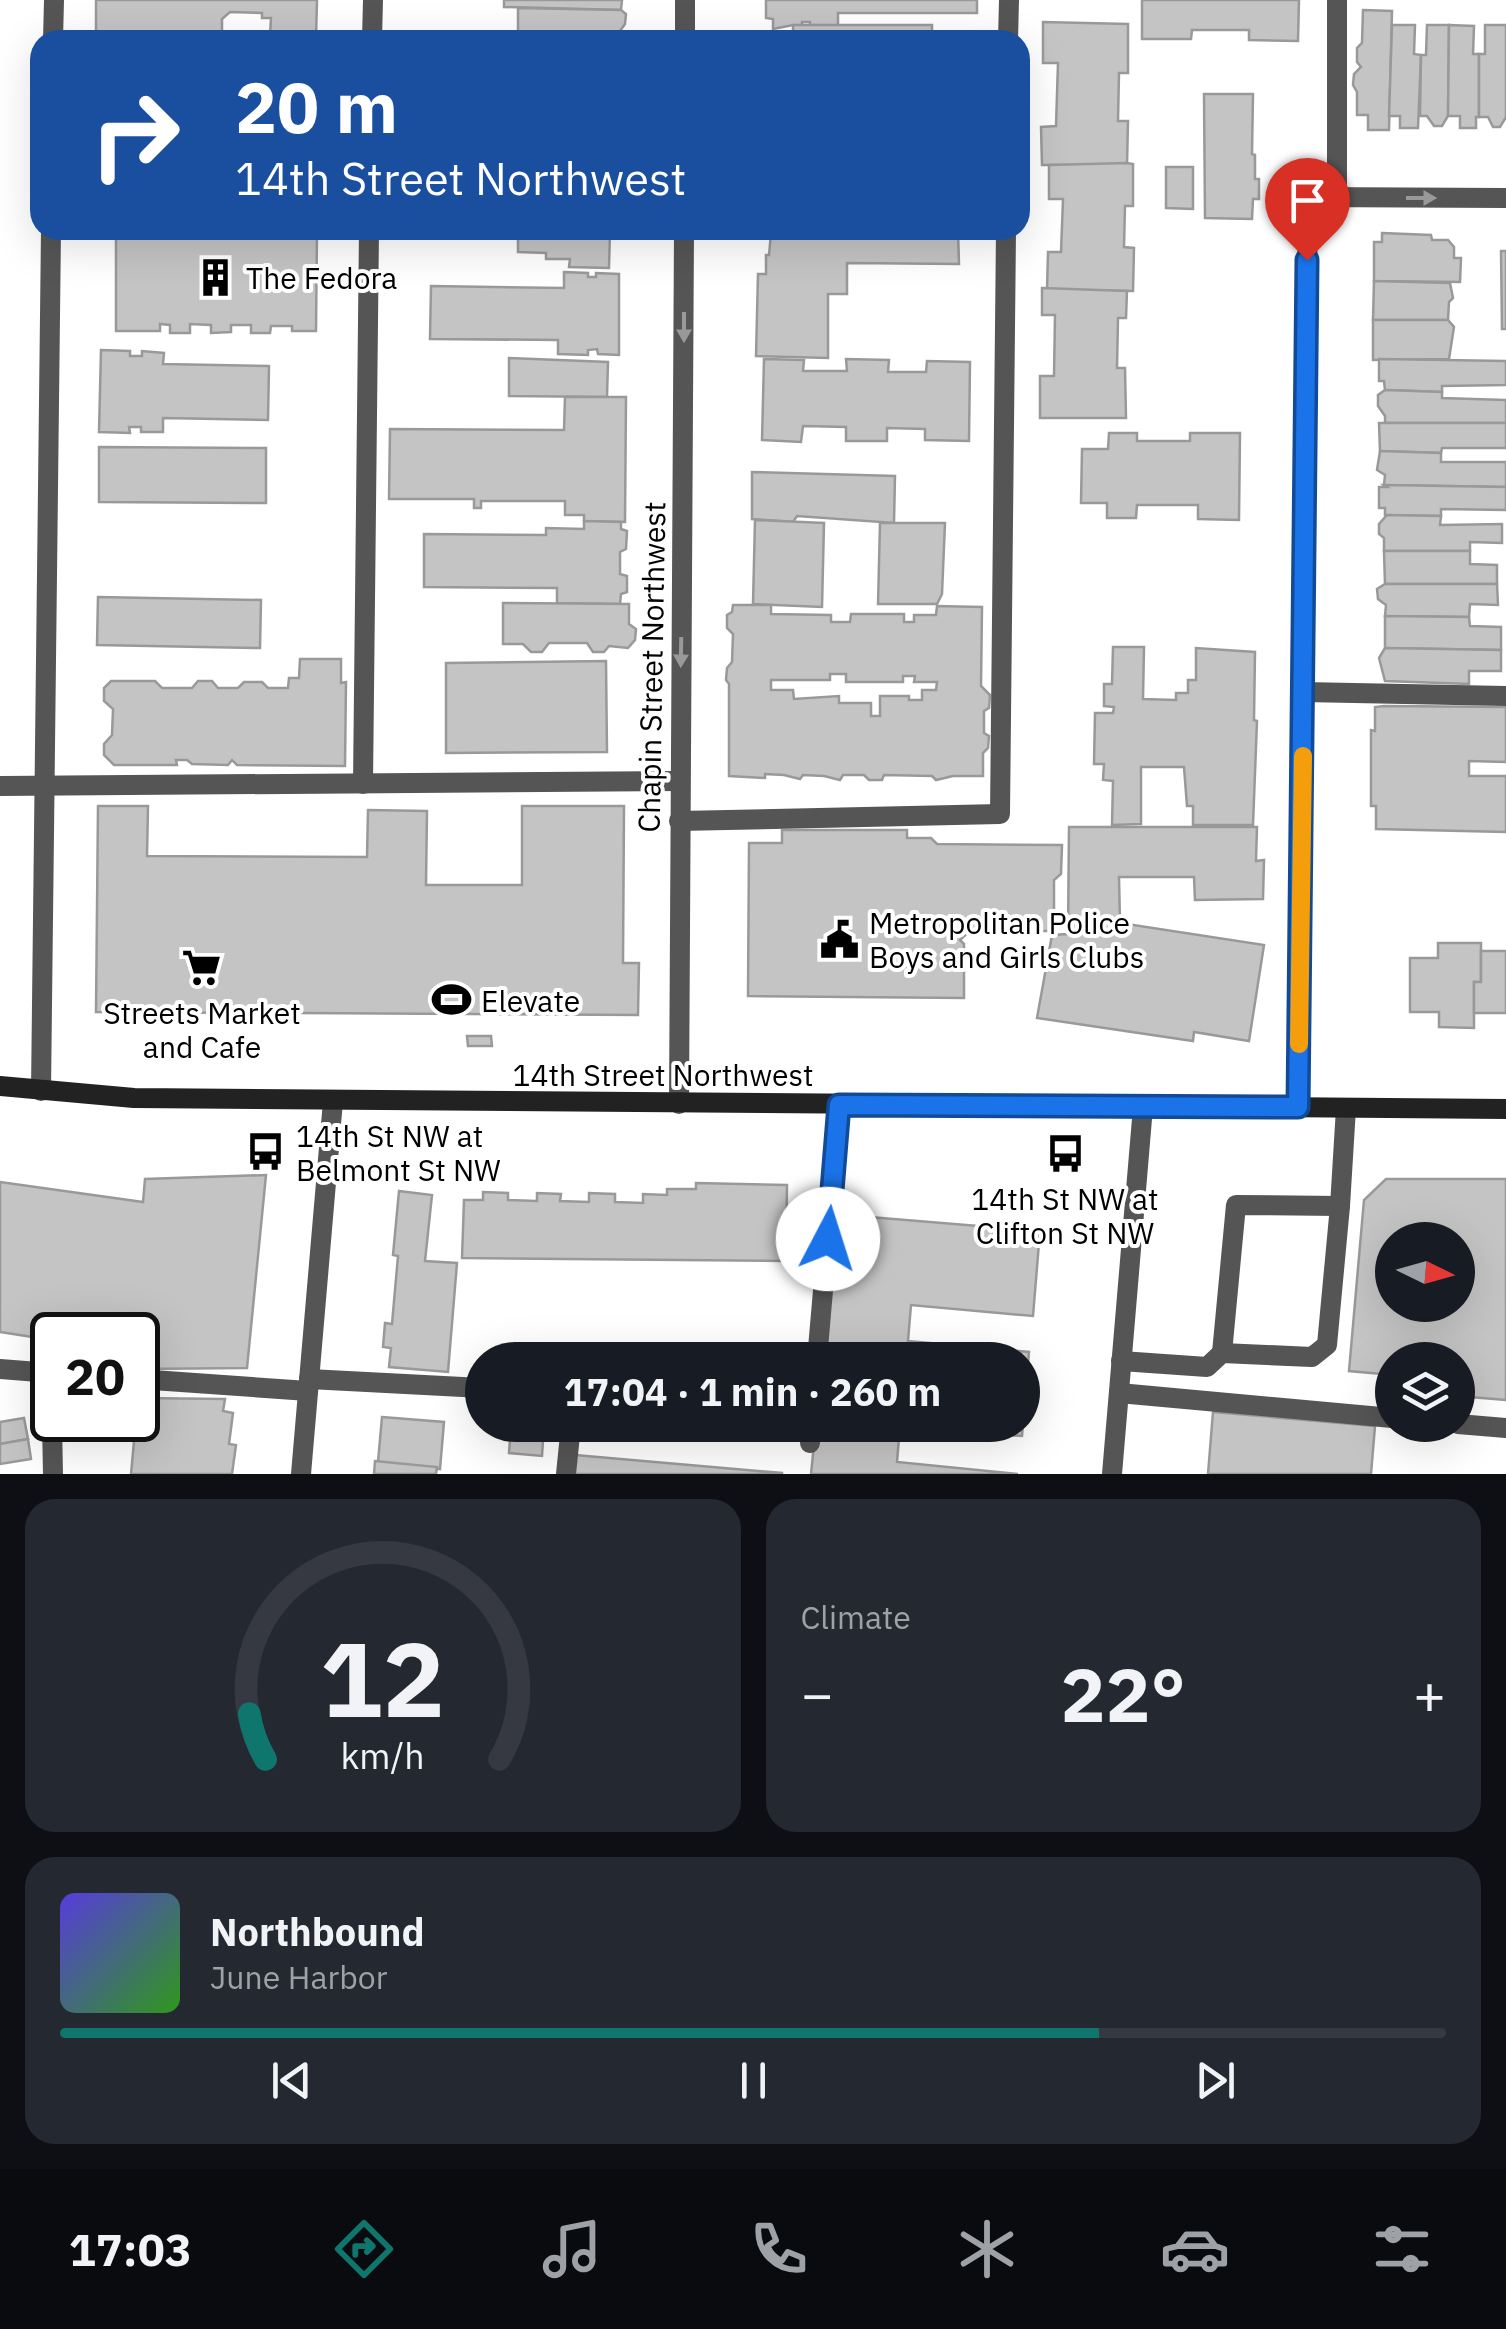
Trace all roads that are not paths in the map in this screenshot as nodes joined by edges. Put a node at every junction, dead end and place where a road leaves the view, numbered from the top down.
1 (54, 0) edge
2 (373, 0) edge
3 (685, 0) edge
4 (1009, 0) edge
5 (1337, 0) edge
6 (54, 30) edge
7 (372, 30) edge
8 (685, 30) edge
9 (1008, 30) edge
10 (1337, 198) junction
11 (1506, 198) edge
12 (51, 240) edge
13 (369, 240) edge
14 (684, 240) edge
15 (1006, 240) edge
16 (1303, 692) junction
17 (1506, 696) edge
18 (679, 781) junction
19 (362, 784) junction
20 (0, 786) edge
21 (44, 786) junction
22 (679, 820) junction
23 (0, 1086) edge
24 (41, 1091) junction
25 (333, 1101) junction
26 (679, 1104) junction
27 (839, 1105) junction
28 (1143, 1107) junction
29 (1298, 1107) junction
30 (1346, 1108) junction
31 (1506, 1108) edge
32 (1340, 1206) junction
33 (819, 1342) edge
34 (1222, 1353) junction
35 (1121, 1362) junction
36 (0, 1369) edge
37 (30, 1371) edge
38 (160, 1380) edge
39 (309, 1385) junction
40 (465, 1388) edge
41 (1119, 1393) junction
42 (1375, 1416) edge
43 (1475, 1425) edge
44 (1506, 1428) edge
45 (52, 1442) edge
46 (570, 1442) edge
47 (52, 1474) edge
48 (301, 1474) edge
49 (566, 1474) edge
50 (1112, 1474) edge

1 - 6 street
2 - 7 street
3 - 8 street
4 - 9 street
5 - 10 street
10 -> 11 street
10 - 16 street
12 - 21 street
13 - 19 street
14 -> 18 street, Chapin Street Northwest
15 - 22 street
16 - 17 street
16 - 29 street
18 - 19 street
18 - 22 street, Chapin Street Northwest
19 - 21 street
20 - 21 street
21 - 24 street
22 - 26 street, Chapin Street Northwest
23 - 24 main road, 14th Street Northwest
24 - 25 main road, 14th Street Northwest
25 - 26 main road, 14th Street Northwest
25 - 39 street
26 - 27 main road, 14th Street Northwest
27 - 28 main road, 14th Street Northwest
27 - 33 street
28 - 29 main road, 14th Street Northwest
28 - 35 street
29 - 30 main road, 14th Street Northwest
30 - 31 main road, 14th Street Northwest
30 - 32 street
32 - 34 street
32 - 34 street
34 - 35 street
35 - 41 street
36 - 37 street
38 - 39 street
39 - 40 street
39 - 48 street
41 - 42 street
41 - 50 street
43 - 44 street
45 - 47 street
46 - 49 street

